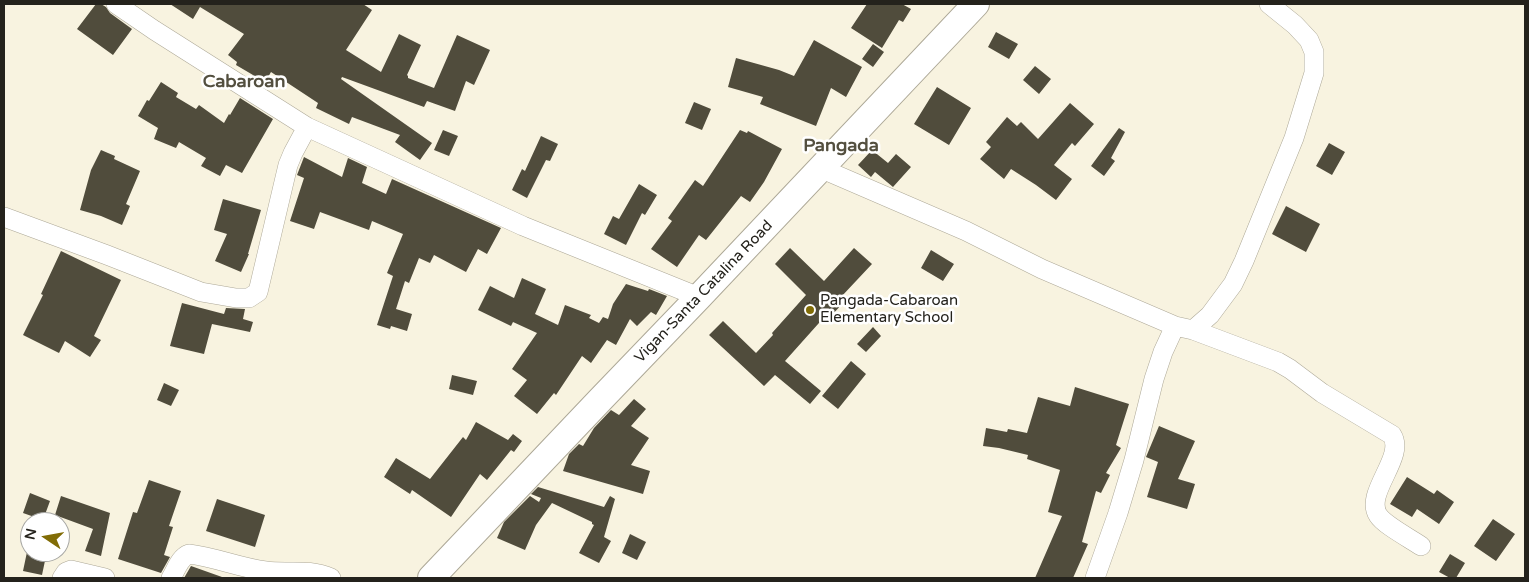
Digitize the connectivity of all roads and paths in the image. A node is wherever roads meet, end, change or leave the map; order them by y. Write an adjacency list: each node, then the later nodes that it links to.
1 (116, 4): 4 (street)
2 (976, 4): 5 (main road, Vigan-Santa Catalina Road)
3 (1268, 4): 8 (street)
4 (307, 127): 6 (street); 7 (street)
5 (820, 168): 7 (main road, Vigan-Santa Catalina Road); 8 (street)
6 (4, 216)
7 (699, 298): 14 (main road, Vigan-Santa Catalina Road)
8 (1184, 328): 9 (street); 15 (street)
9 (1421, 546)
10 (62, 578): 11 (street)
11 (105, 578)
12 (171, 578): 13 (street)
13 (331, 578)
14 (430, 578)
15 (1095, 578)

